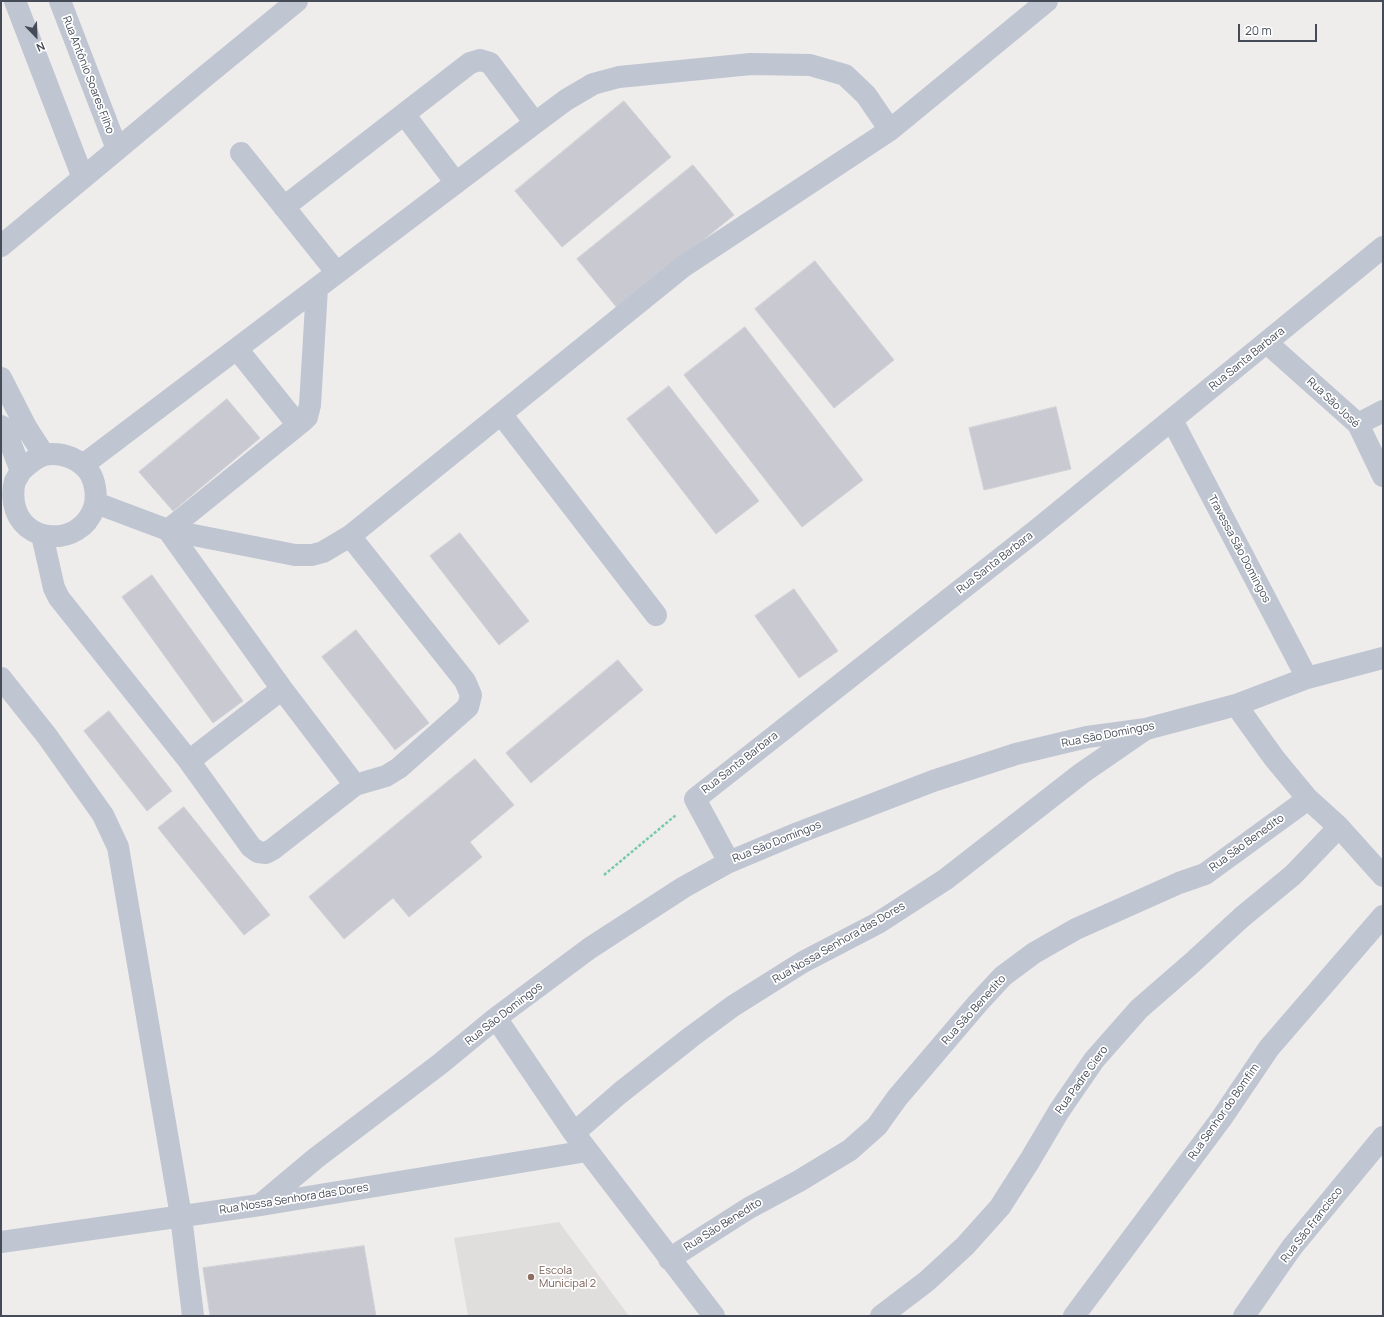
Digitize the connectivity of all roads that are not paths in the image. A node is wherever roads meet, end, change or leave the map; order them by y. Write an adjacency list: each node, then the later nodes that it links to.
1 (15, 1): 10 (street)
2 (60, 1): 8 (street, Rua Antônio Soares Filho)
3 (297, 1): 8 (street)
4 (1047, 1): 7 (street)
5 (404, 114): 6 (street); 11 (street); 12 (street)
6 (535, 123): 7 (street); 11 (street)
7 (890, 130): 21 (street)
8 (117, 149): 10 (street)
9 (241, 153): 12 (street)
10 (83, 178): 13 (street)
11 (456, 183): 15 (street)
12 (284, 207): 15 (street)
13 (1, 246)
14 (1383, 247): 17 (street, Rua Santa Barbara)
15 (337, 273): 16 (street)
16 (317, 288): 18 (street); 23 (street)
17 (1267, 343): 22 (street, Rua Santa Barbara); 24 (street, Rua São José)
18 (237, 349): 23 (street); 27 (street)
19 (1, 378): 26 (street)
20 (1383, 411): 24 (street)
21 (501, 414): 33 (street); 34 (street)
22 (1172, 420): 37 (street, Travessa São Domingos); 45 (street, Rua Santa Barbara)
23 (303, 421): 31 (street)
24 (1358, 424): 29 (street, Rua São José)
25 (1, 426): 28 (street)
26 (44, 455): 27 (street); 28 (street)
27 (83, 465): 30 (street)
28 (21, 471): 32 (street)
29 (1383, 476)
30 (96, 502): 31 (street); 32 (street)
31 (168, 530): 33 (street); 38 (street)
32 (42, 535): 41 (street)
33 (350, 536): 42 (street)
34 (656, 615)
35 (1383, 658): 37 (street, Rua São Domingos)
36 (1, 678): 53 (street)
37 (1307, 678): 39 (street, Rua São Domingos)
38 (282, 690): 41 (street); 42 (street)
39 (1236, 705): 40 (street, Rua São Domingos); 43 (street)
40 (1146, 729): 45 (street, Rua São Domingos); 49 (street, Rua Nossa Senhora das Dores)
41 (189, 761): 42 (street)
42 (355, 785)
43 (1308, 800): 44 (street); 55 (street, Rua São Benedito)
44 (1339, 827): 46 (street); 58 (street, Rua Padre Ciero)
45 (729, 862): 48 (street, Rua São Domingos)
46 (1383, 876)
47 (1383, 916): 59 (street, Rua Senhor do Bomfim)
48 (496, 1018): 49 (street); 52 (street, Rua São Domingos)
49 (574, 1133): 51 (street)
50 (1383, 1137): 60 (street, Rua São Francisco)
51 (587, 1151): 52 (street, Rua Nossa Senhora das Dores); 55 (street)
52 (260, 1205): 53 (street, Rua Nossa Senhora das Dores)
53 (180, 1216): 54 (street, Rua Nossa Senhora das Dores); 56 (street)
54 (1, 1242)
55 (669, 1259): 57 (street)
56 (193, 1316)
57 (714, 1316)
58 (881, 1316)
59 (1074, 1316)
60 (1244, 1316)

